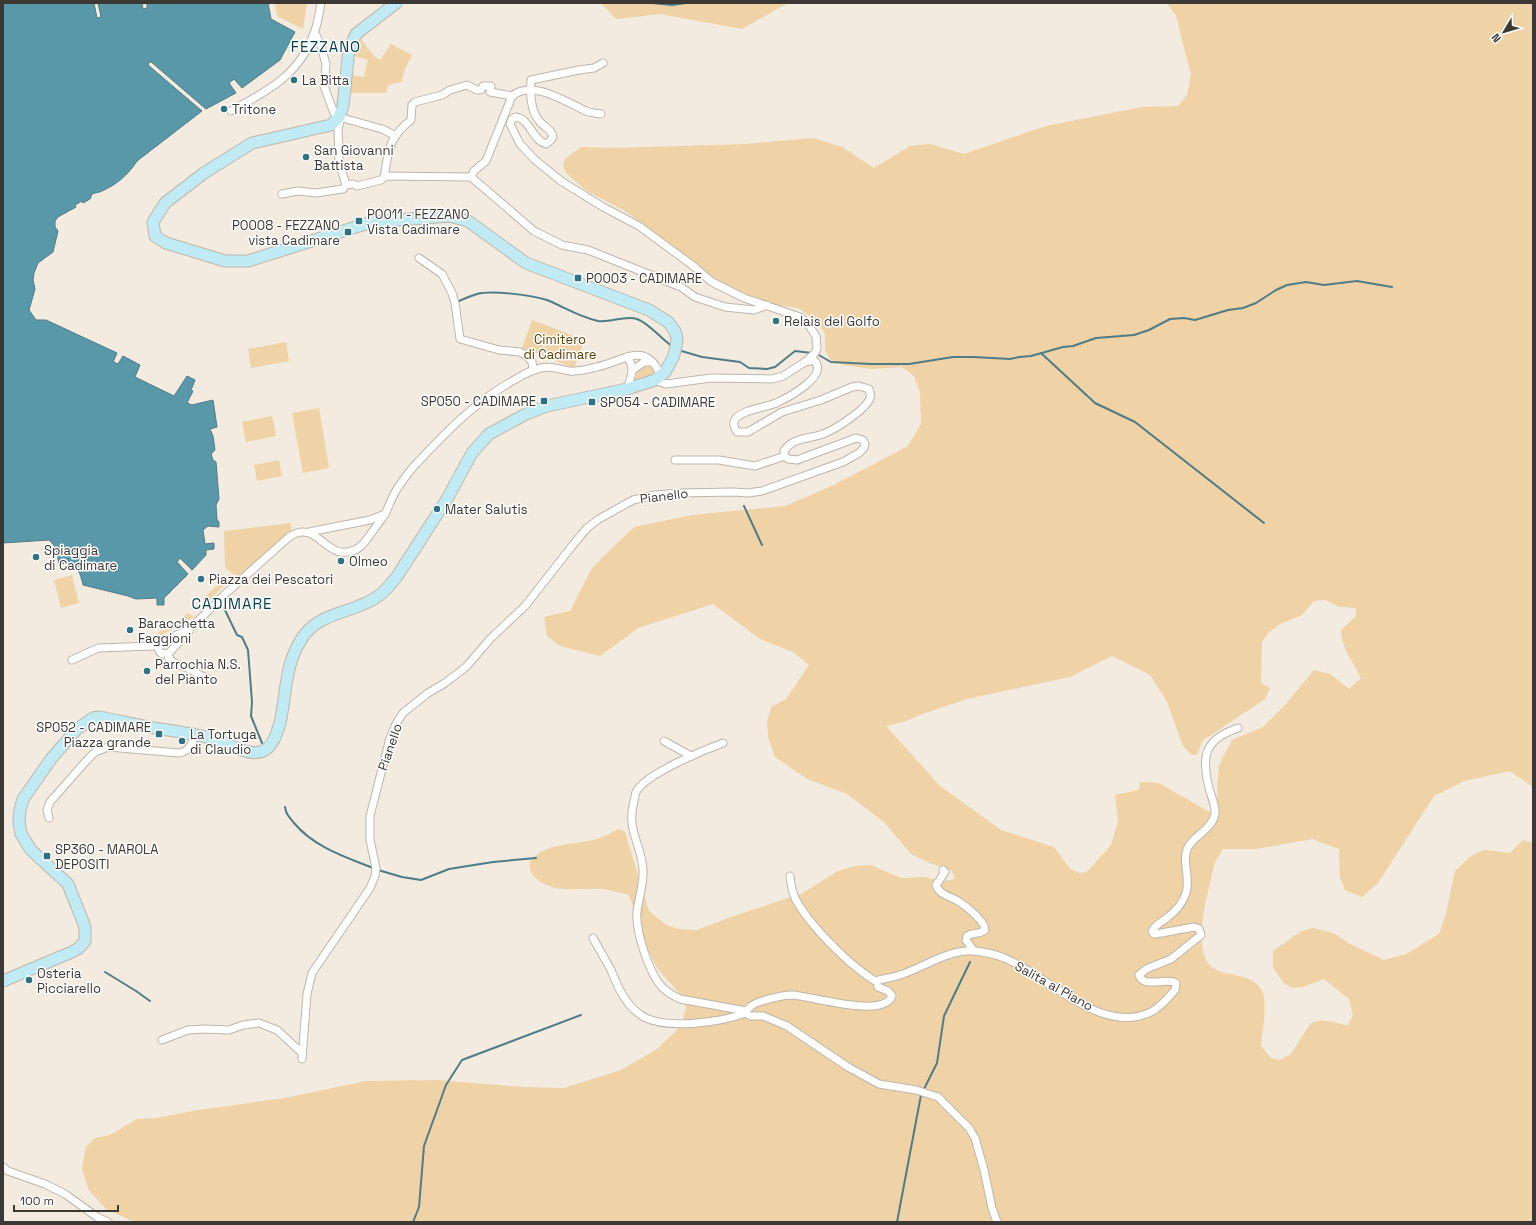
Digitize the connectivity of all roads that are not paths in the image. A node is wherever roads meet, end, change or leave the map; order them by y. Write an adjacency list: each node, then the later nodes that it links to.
1 (321, 3): 3 (street)
2 (396, 3): 9 (main road)
3 (315, 33): 7 (street); 9 (street)
4 (603, 63): 5 (street)
5 (530, 90): 6 (street); 8 (street); 16 (street)
6 (512, 96): 10 (street); 12 (street)
7 (231, 111)
8 (601, 114)
9 (339, 117): 10 (street); 13 (street); 22 (main road)
10 (396, 136): 11 (street)
11 (384, 177): 12 (street); 13 (street)
12 (471, 177): 16 (street)
13 (346, 185): 14 (street)
14 (282, 194)
15 (419, 258): 20 (street)
16 (767, 305): 19 (street)
17 (627, 357): 18 (street); 20 (street); 21 (street)
18 (653, 362): 21 (street); 22 (street)
19 (805, 362): 22 (street); 24 (street)
20 (533, 369): 26 (street)
21 (633, 370): 23 (street)
22 (658, 378): 23 (main road)
23 (627, 389): 34 (main road)
24 (785, 456): 25 (street); 46 (street, Pianello)
25 (675, 460)
26 (385, 514): 27 (street); 27 (street)
27 (309, 532): 28 (street)
28 (196, 623): 29 (street); 30 (street)
29 (161, 642): 30 (street); 31 (street)
30 (169, 653): 32 (street)
31 (72, 660)
32 (210, 680)
33 (1238, 728): 42 (street, Salita al Piano)
34 (195, 734): 38 (street); 43 (main road)
35 (664, 741): 37 (street)
36 (723, 743): 37 (street)
37 (691, 756): 45 (street)
38 (49, 818)
39 (943, 870): 42 (street)
40 (790, 876): 44 (street)
41 (593, 938): 45 (street)
42 (974, 951): 44 (street, Salita al Piano)
43 (3, 981)
44 (877, 982): 45 (street)
45 (746, 1012): 49 (street)
46 (162, 1040)
47 (3, 1167): 48 (street)
48 (108, 1222)
49 (997, 1222)

